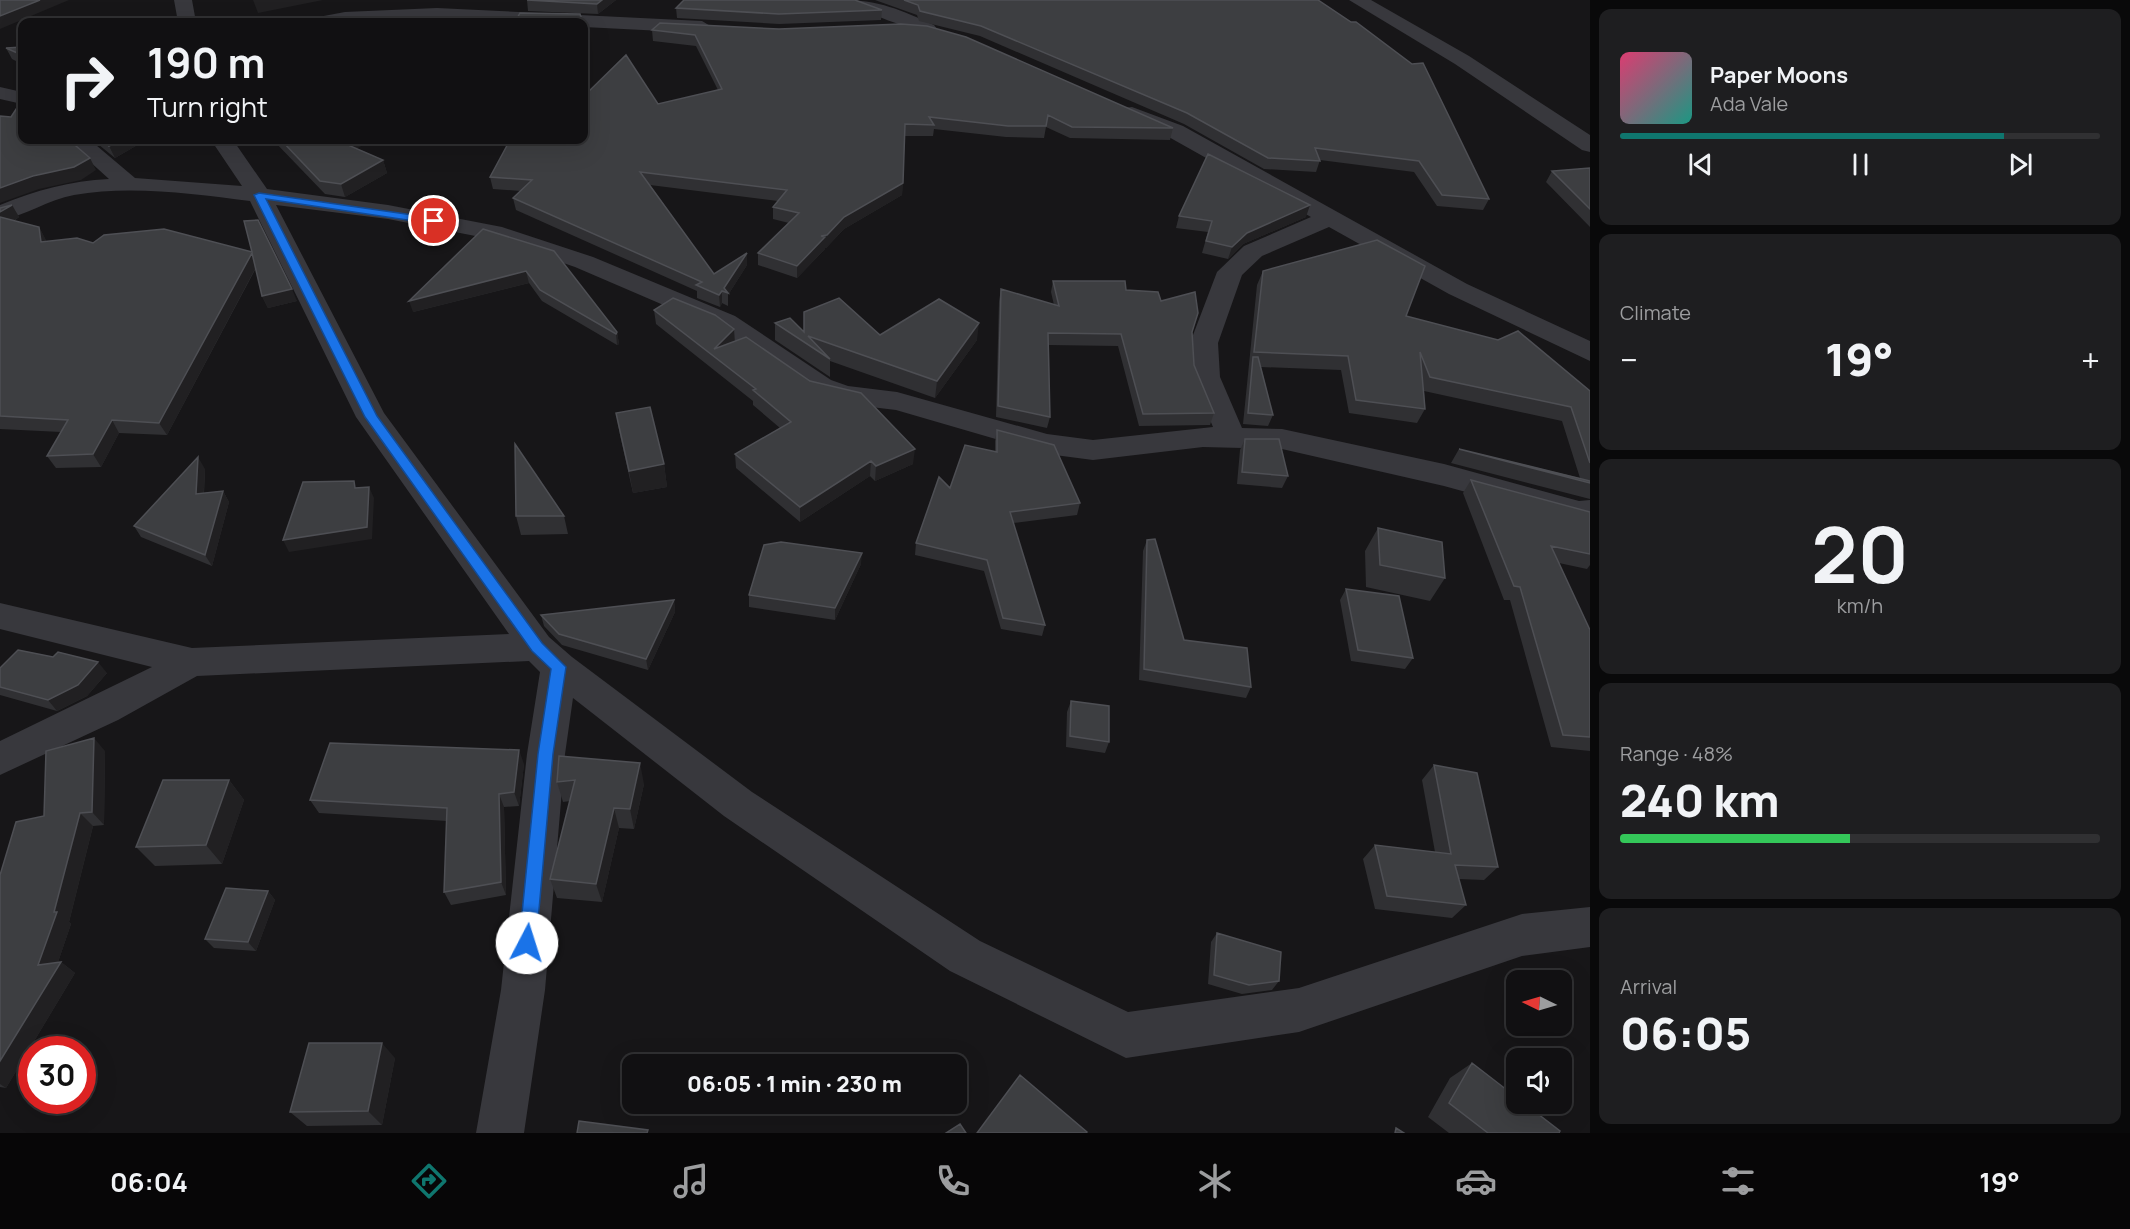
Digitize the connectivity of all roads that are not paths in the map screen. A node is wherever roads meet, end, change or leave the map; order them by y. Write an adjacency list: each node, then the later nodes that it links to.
1 (183, 0): 4 (street)
2 (851, 0): 10 (street)
3 (1358, 0): 17 (street)
4 (186, 18)
5 (345, 18): 6 (street)
6 (518, 18)
7 (588, 21): 8 (street)
8 (719, 28)
9 (878, 28): 10 (street)
10 (927, 29): 11 (street)
11 (950, 36)
12 (0, 93): 13 (street)
13 (18, 97)
14 (1109, 103): 21 (street)
15 (82, 144): 18 (street)
16 (225, 144): 19 (street)
17 (1590, 145)
18 (129, 185): 19 (street); 20 (street)
19 (259, 195): 23 (street); 26 (street)
20 (0, 214)
21 (1329, 218): 22 (street); 23 (street)
22 (1590, 352)
23 (1232, 438): 24 (street)
24 (1590, 511)
25 (0, 616): 27 (street)
26 (548, 657): 27 (street); 29 (street); 30 (street)
27 (192, 662): 28 (street)
28 (0, 759)
29 (1590, 927)
30 (500, 1133)

